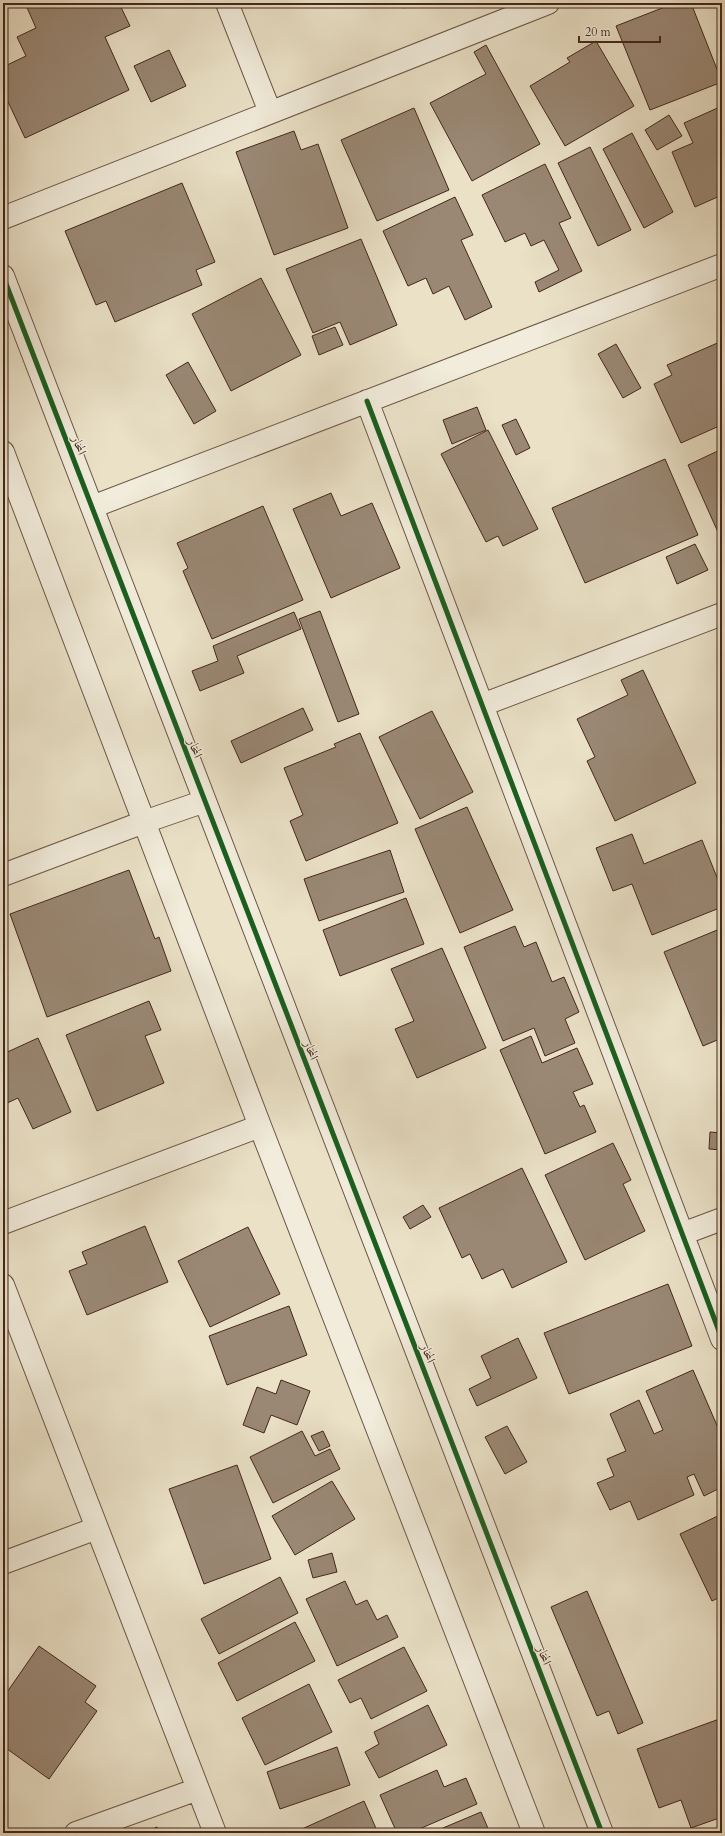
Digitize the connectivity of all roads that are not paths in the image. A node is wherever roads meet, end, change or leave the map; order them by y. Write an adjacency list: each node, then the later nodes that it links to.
1 (227, 3): 3 (street)
2 (548, 3): 3 (street)
3 (270, 112): 4 (street)
4 (3, 218)
5 (722, 265): 7 (street)
6 (3, 276): 9 (street, المحار)
7 (367, 401): 9 (street); 11 (street)
8 (3, 452): 13 (street)
9 (92, 507): 12 (street, المحار)
10 (722, 614): 11 (street)
11 (482, 705): 18 (street)
12 (205, 801): 13 (street); 27 (street, المحار)
13 (144, 822): 14 (street); 15 (street)
14 (3, 875)
15 (260, 1126): 17 (street); 26 (street)
16 (722, 1219): 18 (street)
17 (3, 1223)
18 (682, 1234): 20 (street)
19 (3, 1285): 21 (street)
20 (722, 1339)
21 (97, 1528): 22 (street); 23 (street)
22 (3, 1562)
23 (198, 1789): 24 (street); 25 (street)
24 (76, 1833)
25 (215, 1833)
26 (534, 1833)
27 (602, 1833)

